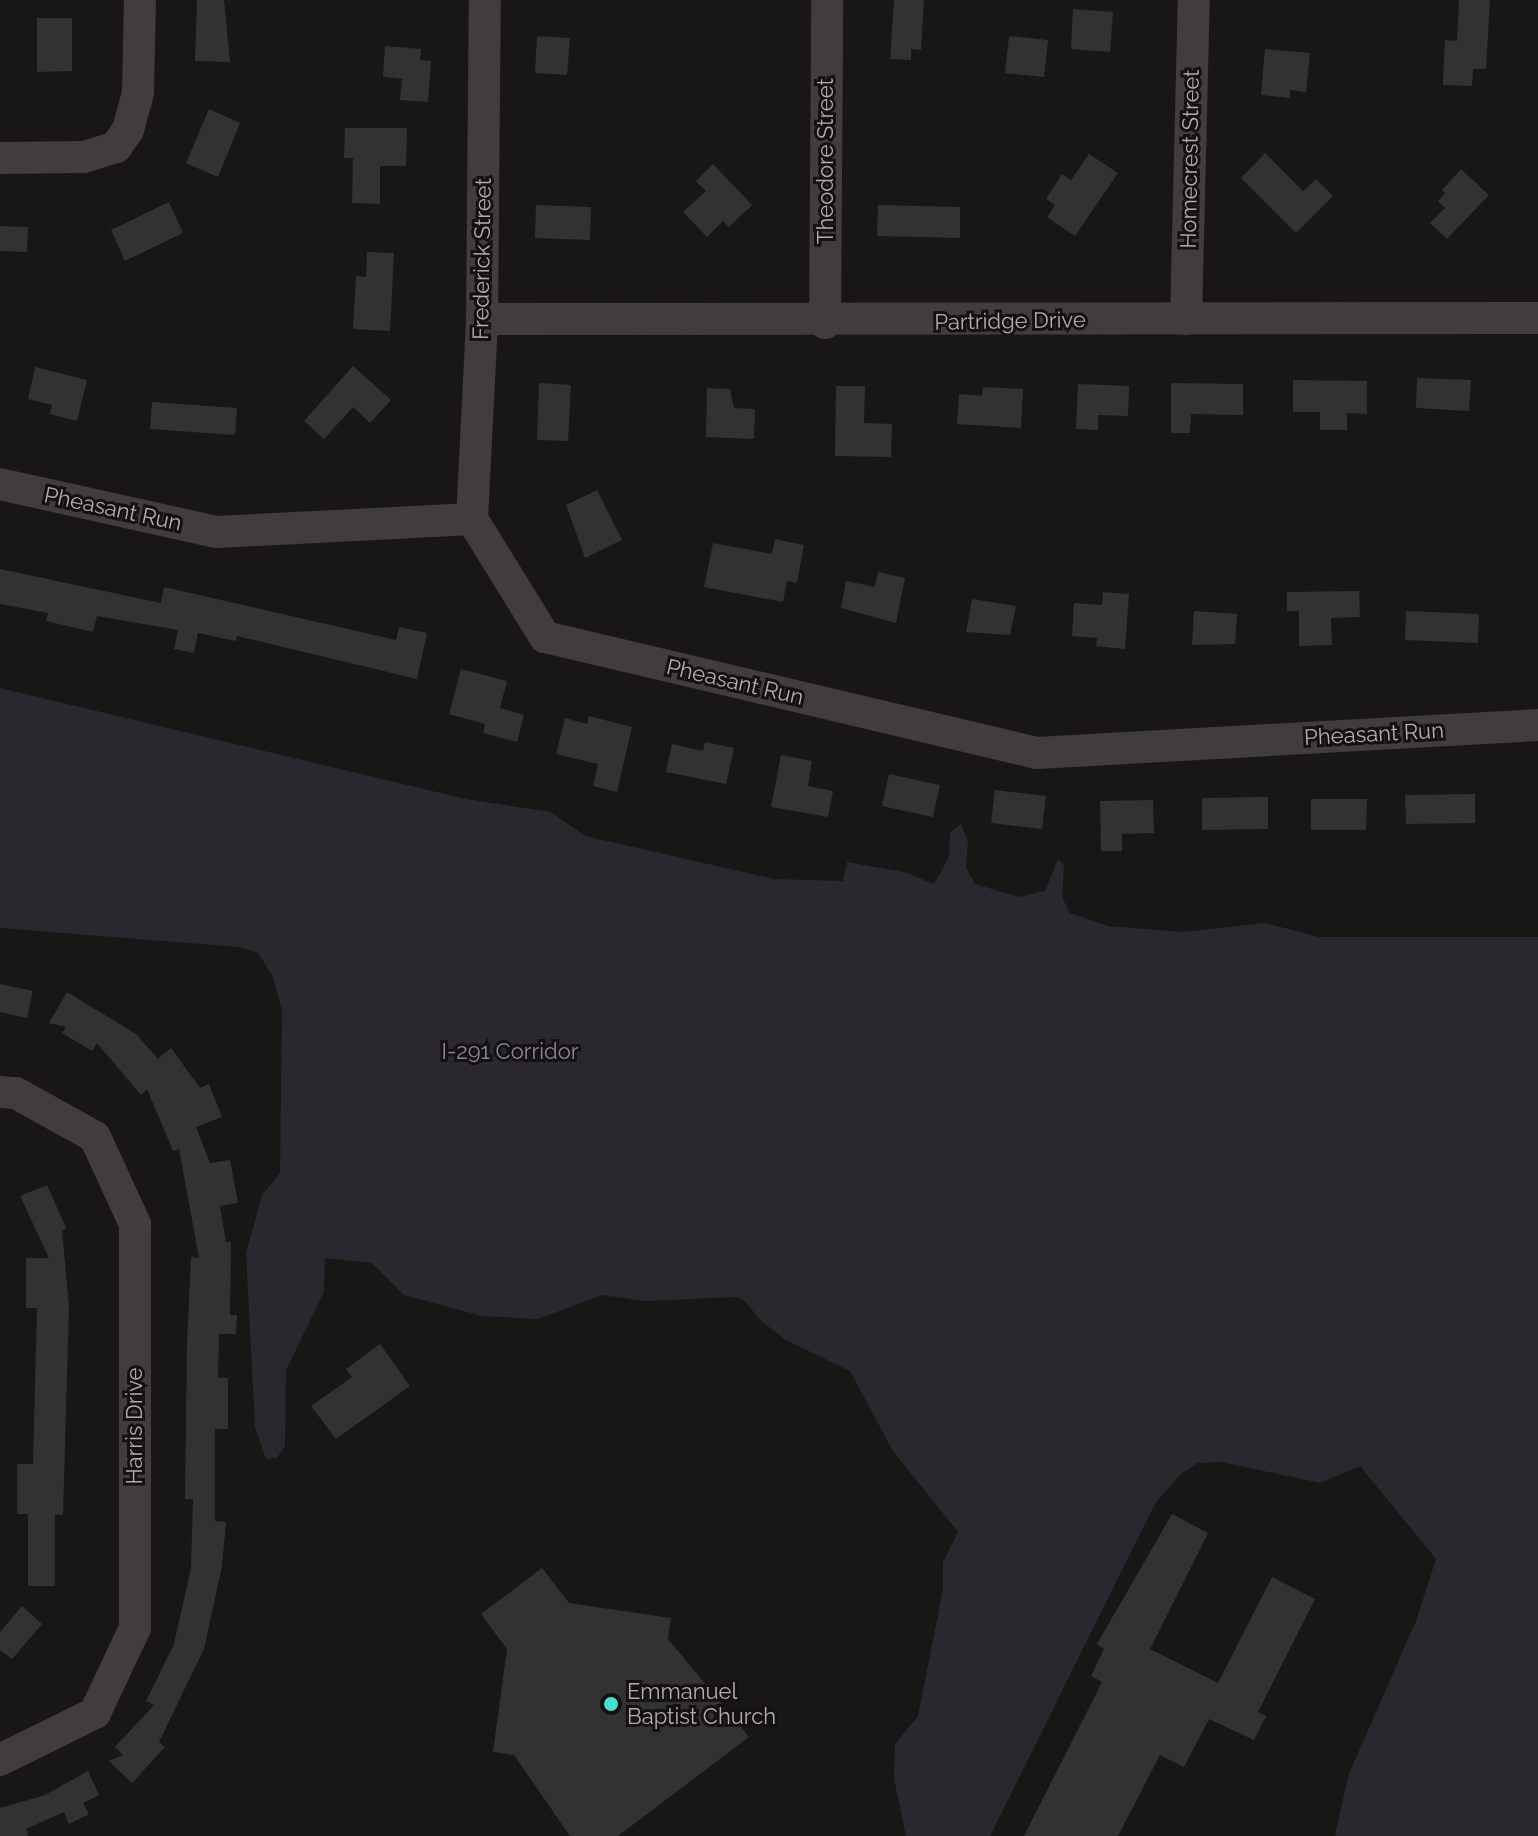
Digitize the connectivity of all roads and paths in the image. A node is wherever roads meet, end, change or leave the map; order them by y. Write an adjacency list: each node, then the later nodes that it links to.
1 (140, 0): 5 (street)
2 (485, 0): 7 (street, Frederick Street)
3 (827, 0): 9 (street, Theodore Street)
4 (1194, 0): 8 (street, Homecrest Street)
5 (0, 158)
6 (1538, 318): 8 (street, Partridge Drive)
7 (482, 319): 9 (street, Partridge Drive); 11 (street, Frederick Street)
8 (1186, 319): 9 (street, Partridge Drive)
9 (825, 323)
10 (0, 484): 11 (street, Pheasant Run)
11 (472, 519): 12 (street, Pheasant Run)
12 (1538, 725)
13 (0, 1092): 14 (street, Harris Drive)
14 (0, 1760)

